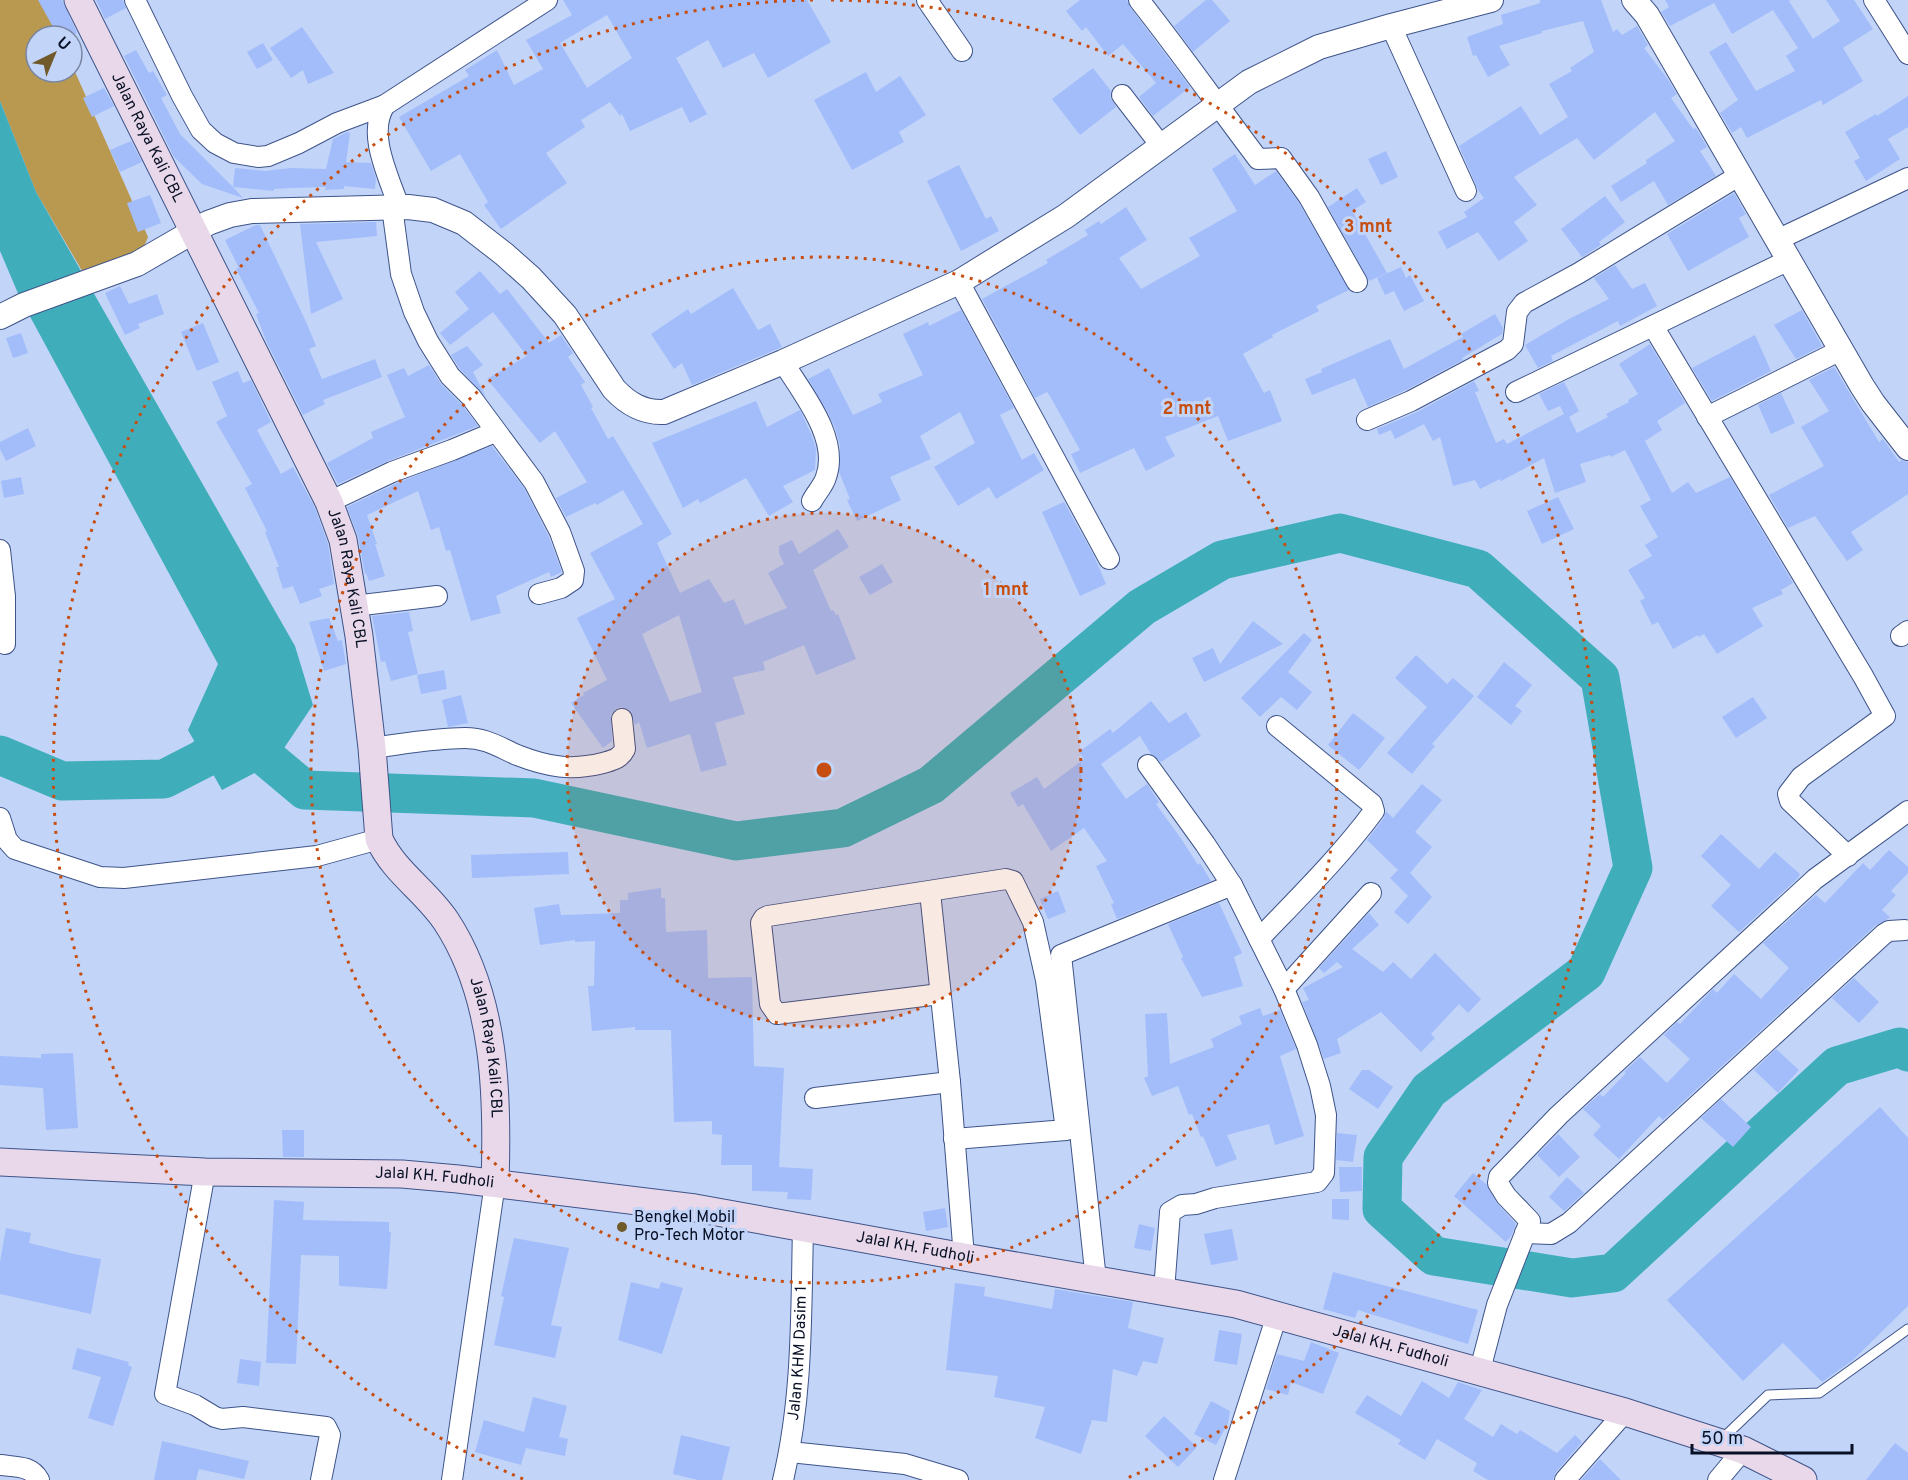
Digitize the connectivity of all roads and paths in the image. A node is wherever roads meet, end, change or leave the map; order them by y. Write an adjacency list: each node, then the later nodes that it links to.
1 (78, 0): 20 (main road, Jalan Raya Kali CBL)
2 (135, 0): 13 (street)
3 (547, 0): 13 (street)
4 (927, 0): 10 (street)
5 (1139, 0): 14 (street)
6 (1491, 0): 9 (street)
7 (1634, 0): 16 (street)
8 (1874, 0): 11 (street)
9 (1391, 26): 14 (street); 18 (street)
10 (962, 51)
11 (1908, 54)
12 (1122, 95): 15 (street)
13 (385, 105): 19 (street)
14 (1217, 106): 15 (street); 23 (street)
15 (1162, 147): 22 (street)
16 (1740, 175): 21 (street); 30 (street)
17 (1908, 178): 21 (street)
18 (1466, 191)
19 (396, 207): 20 (street); 27 (street); 31 (street)
20 (192, 232): 24 (street); 34 (main road, Jalan Raya Kali CBL)
21 (1783, 250): 25 (street); 26 (street)
22 (959, 282): 27 (street); 36 (street)
23 (1357, 282)
24 (0, 317)
25 (1653, 326): 28 (street); 29 (street)
26 (1841, 350): 29 (street); 32 (street)
27 (783, 362): 33 (street)
28 (1516, 393)
29 (1707, 417): 49 (street)
30 (1367, 420)
31 (495, 432): 34 (street); 37 (street)
32 (1908, 448)
33 (812, 501)
34 (329, 502): 40 (main road, Jalan Raya Kali CBL)
35 (0, 550): 39 (street)
36 (1108, 559)
37 (538, 594)
38 (437, 596): 40 (street)
39 (3, 598): 41 (street)
40 (354, 606): 44 (main road, Jalan Raya Kali CBL)
41 (5, 644)
42 (622, 719): 44 (street)
43 (1277, 726): 54 (street)
44 (372, 748): 48 (main road, Jalan Raya Kali CBL)
45 (1148, 765): 50 (street)
46 (1908, 812): 49 (street)
47 (0, 818): 48 (street)
48 (378, 836): 62 (main road, Jalan Raya Kali CBL)
49 (1848, 856): 64 (street)
50 (1232, 885): 54 (street); 66 (street)
51 (930, 892): 56 (street); 56 (street); 59 (street)
52 (1371, 893): 55 (street)
53 (1905, 930): 64 (street)
54 (1258, 939): 55 (street)
55 (1284, 988): 67 (street)
56 (940, 994): 57 (street)
57 (950, 1082): 58 (street); 59 (street)
58 (815, 1098)
59 (954, 1139): 65 (street)
60 (0, 1162): 61 (main road, Jalal KH. Fudholi)
61 (205, 1172): 62 (main road, Jalal KH. Fudholi); 76 (street)
62 (495, 1183): 63 (main road, Jalal KH. Fudholi); 77 (street)
63 (803, 1227): 65 (main road, Jalal KH. Fudholi); 73 (street, Jalan KHM Dasim 1)
64 (1521, 1241): 70 (street)
65 (964, 1257): 66 (main road, Jalal KH. Fudholi)
66 (1096, 1280): 67 (main road, Jalal KH. Fudholi)
67 (1164, 1291): 68 (main road, Jalal KH. Fudholi)
68 (1277, 1315): 70 (main road, Jalal KH. Fudholi); 80 (street)
69 (1908, 1329): 72 (lane)
70 (1480, 1370): 71 (main road, Jalal KH. Fudholi)
71 (1625, 1412): 72 (main road, Jalal KH. Fudholi); 81 (street)
72 (1731, 1446): 82 (street); 83 (main road, Jalal KH. Fudholi)
73 (790, 1452): 78 (street, Jalan KHM Dasim 1); 79 (street)
74 (0, 1465): 75 (street)
75 (39, 1480)
76 (321, 1480)
77 (452, 1480)
78 (783, 1480)
79 (958, 1480)
80 (1224, 1480)
81 (1564, 1480)
82 (1718, 1480)
83 (1803, 1480)

